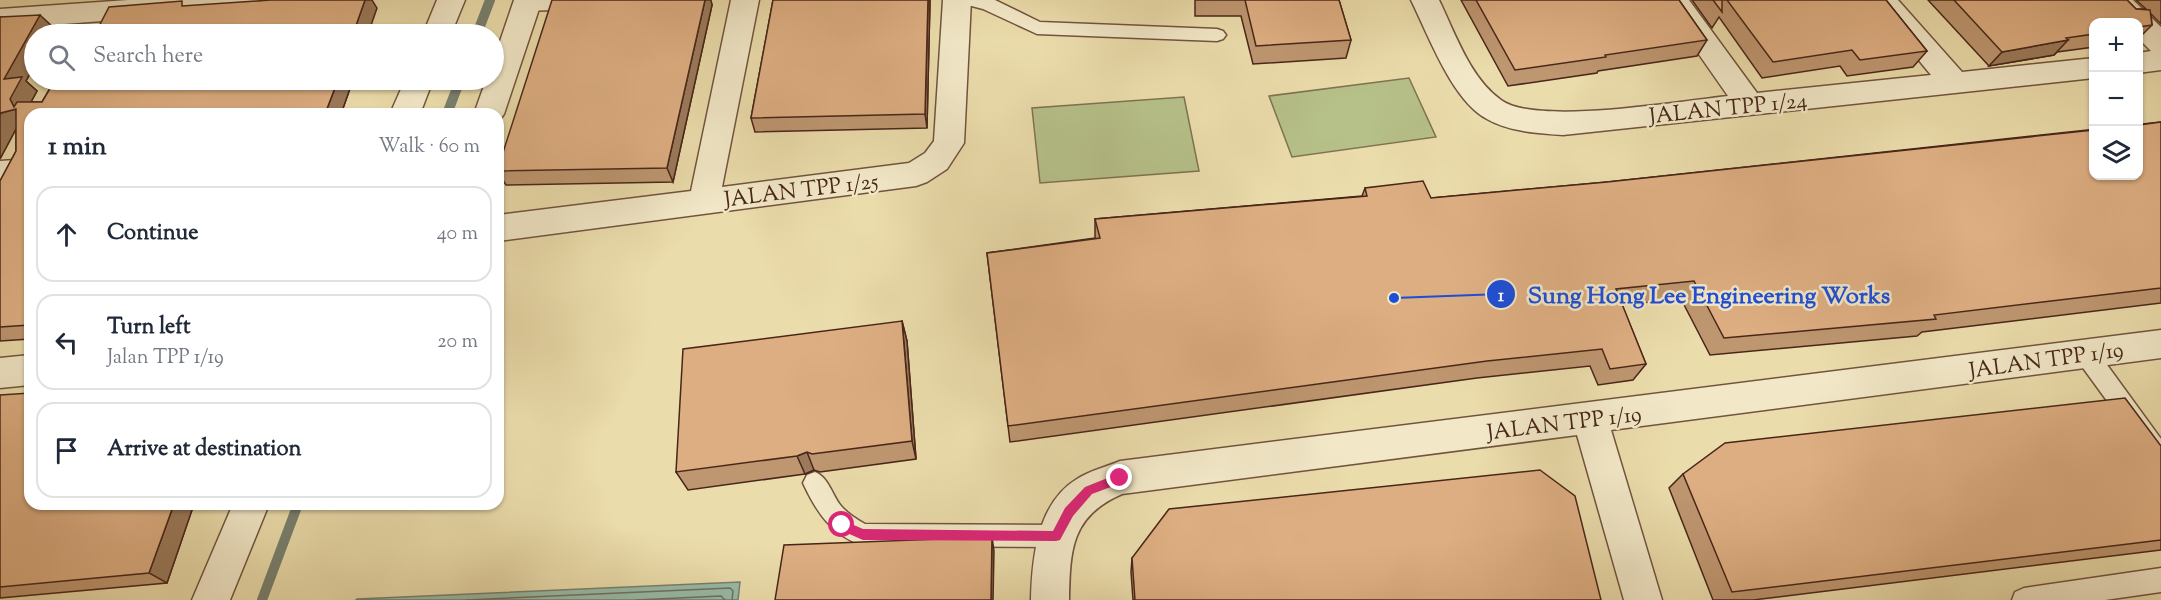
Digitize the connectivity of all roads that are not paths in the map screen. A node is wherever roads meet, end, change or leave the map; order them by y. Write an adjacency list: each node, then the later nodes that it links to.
1 (256, 0): 13 (street)
2 (451, 0): 14 (street)
3 (745, 0): 27 (street)
4 (957, 0): 27 (street, JALAN TPP 1/25)
5 (970, 0): 15 (lane)
6 (1425, 0): 24 (street, JALAN TPP 1/24)
7 (1675, 0): 24 (street)
8 (1883, 0): 21 (street)
9 (2117, 0): 16 (street)
10 (527, 2): 11 (lane); 20 (street)
11 (594, 2)
12 (0, 19): 13 (street)
13 (90, 24)
14 (441, 24)
15 (1217, 35)
16 (2161, 44)
17 (2161, 60): 18 (street)
18 (2143, 62)
19 (2089, 69): 21 (street, JALAN TPP 1/24)
20 (504, 70)
21 (1955, 83): 24 (street, JALAN TPP 1/24)
22 (415, 90): 25 (street)
23 (497, 90): 26 (street)
24 (1750, 105)
25 (407, 108)
26 (491, 108)
27 (704, 201): 28 (street, JALAN TPP 1/25)
28 (504, 227)
29 (2161, 344): 30 (street, JALAN TPP 1/19)
30 (2086, 354): 33 (street, JALAN TPP 1/19); 34 (lane)
31 (24, 371): 32 (street)
32 (0, 373)
33 (1590, 419): 37 (street, JALAN TPP 1/19); 41 (street)
34 (2161, 457)
35 (815, 483): 37 (lane)
36 (248, 510): 39 (street)
37 (1056, 536): 40 (street, JALAN TPP 1/19)
38 (2161, 580): 42 (lane)
39 (211, 600)
40 (1050, 600)
41 (1643, 600)
42 (2024, 600)

